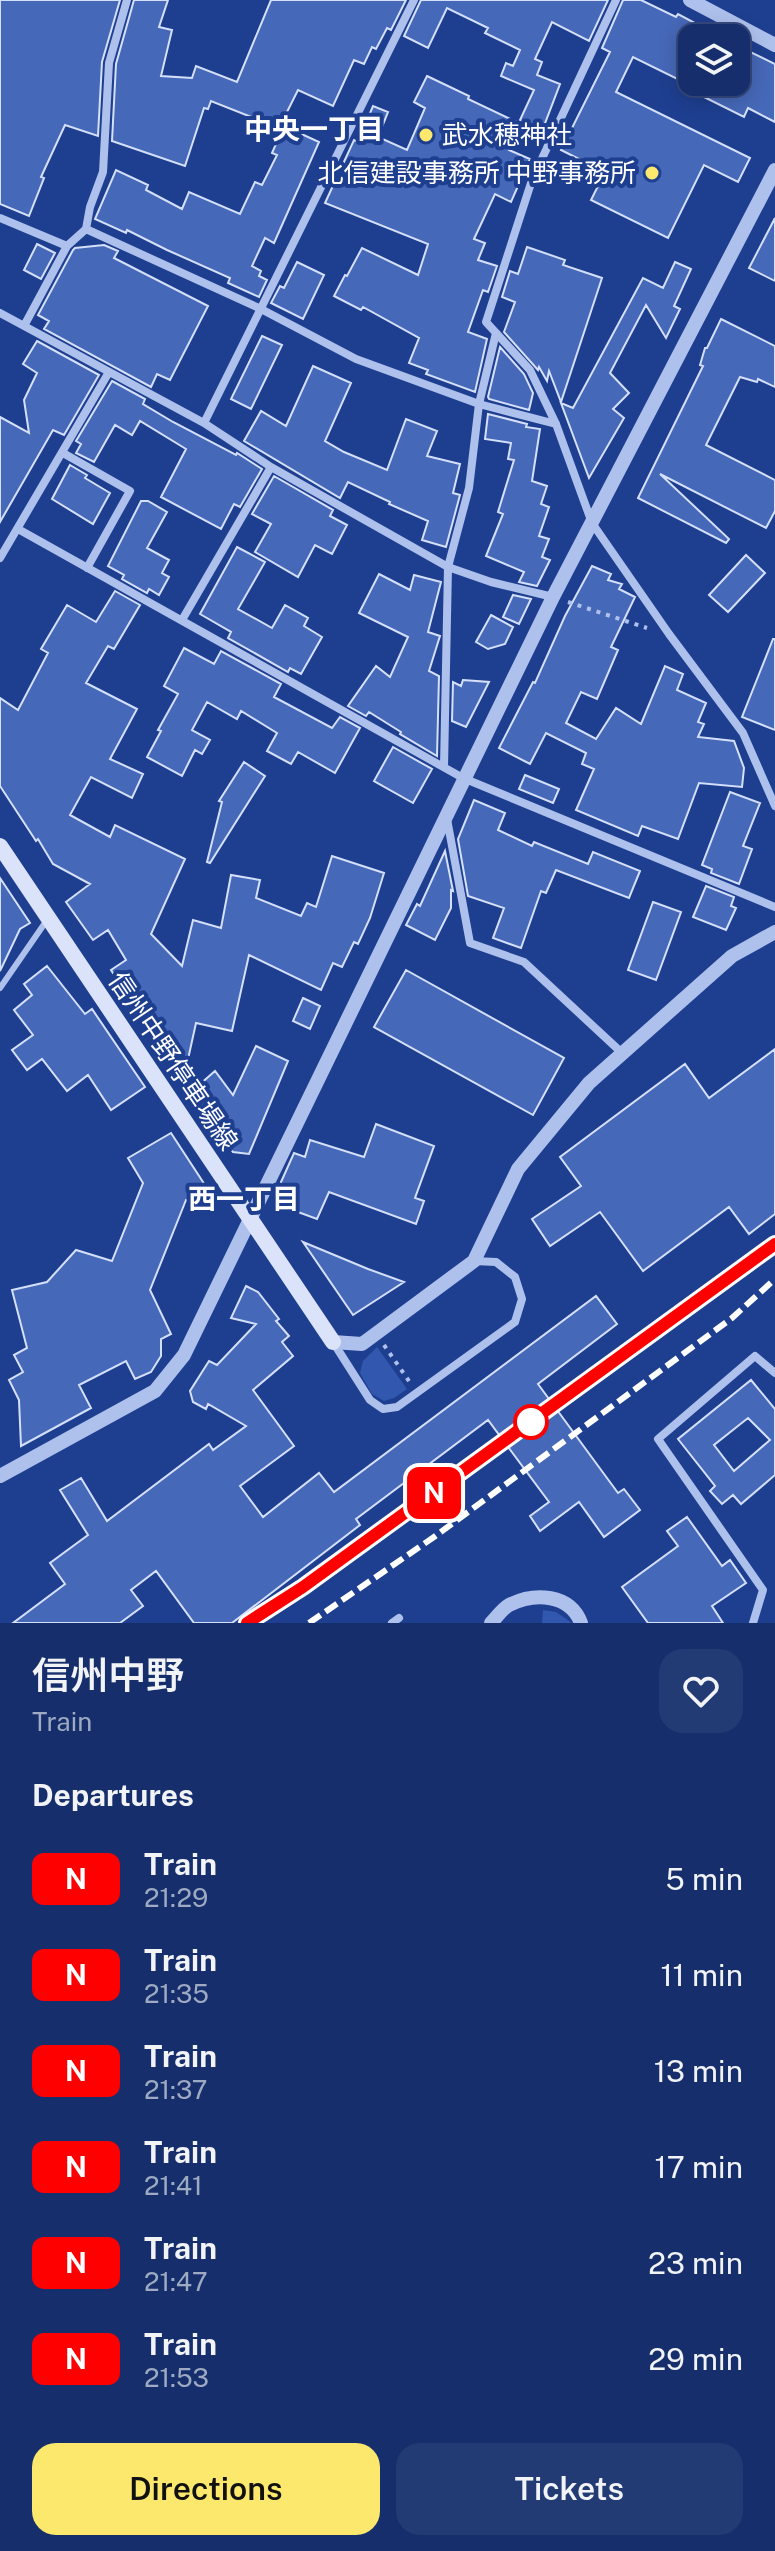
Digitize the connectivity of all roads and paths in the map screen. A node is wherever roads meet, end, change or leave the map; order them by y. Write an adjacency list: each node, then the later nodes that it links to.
1 (127, 0): 8 (street)
2 (414, 0): 10 (street)
3 (616, 0): 13 (street)
4 (690, 0): 5 (street)
5 (775, 45)
6 (775, 170): 20 (street)
7 (0, 218): 9 (street)
8 (86, 229): 9 (street); 10 (street)
9 (67, 246): 12 (street)
10 (261, 309): 15 (street); 16 (street)
11 (0, 313): 12 (street)
12 (24, 326): 14 (street)
13 (496, 333): 15 (street); 17 (street)
14 (109, 372): 16 (street); 18 (street)
15 (479, 404): 17 (street); 23 (street)
16 (204, 423): 19 (street)
17 (556, 424): 20 (street)
18 (63, 453): 21 (street); 24 (street)
19 (271, 467): 23 (street); 26 (street)
20 (592, 523): 25 (street); 27 (street)
21 (18, 529): 22 (street); 24 (street)
22 (0, 558)
23 (448, 567): 25 (street); 28 (street)
24 (87, 568): 26 (street)
25 (553, 597): 27 (path); 29 (street)
26 (182, 620): 28 (street)
27 (669, 634): 30 (street)
28 (444, 767): 29 (street)
29 (463, 778): 31 (street); 33 (street)
30 (775, 806)
31 (446, 814): 37 (street); 38 (street)
32 (0, 846): 34 (main road, 信州中野停車場線)
33 (775, 907)
34 (47, 920): 36 (lane); 38 (main road, 信州中野停車場線)
35 (775, 932): 37 (street)
36 (0, 988)
37 (621, 1052): 39 (street)
38 (250, 1217): 41 (main road, 信州中野停車場線); 44 (street)
39 (474, 1261): 40 (street); 43 (street)
40 (376, 1333): 41 (street); 43 (path)
41 (333, 1342): 43 (street)
42 (775, 1373): 47 (street)
43 (417, 1392)
44 (0, 1476)
45 (491, 1623): 46 (street)
46 (581, 1623)
47 (753, 1623)

